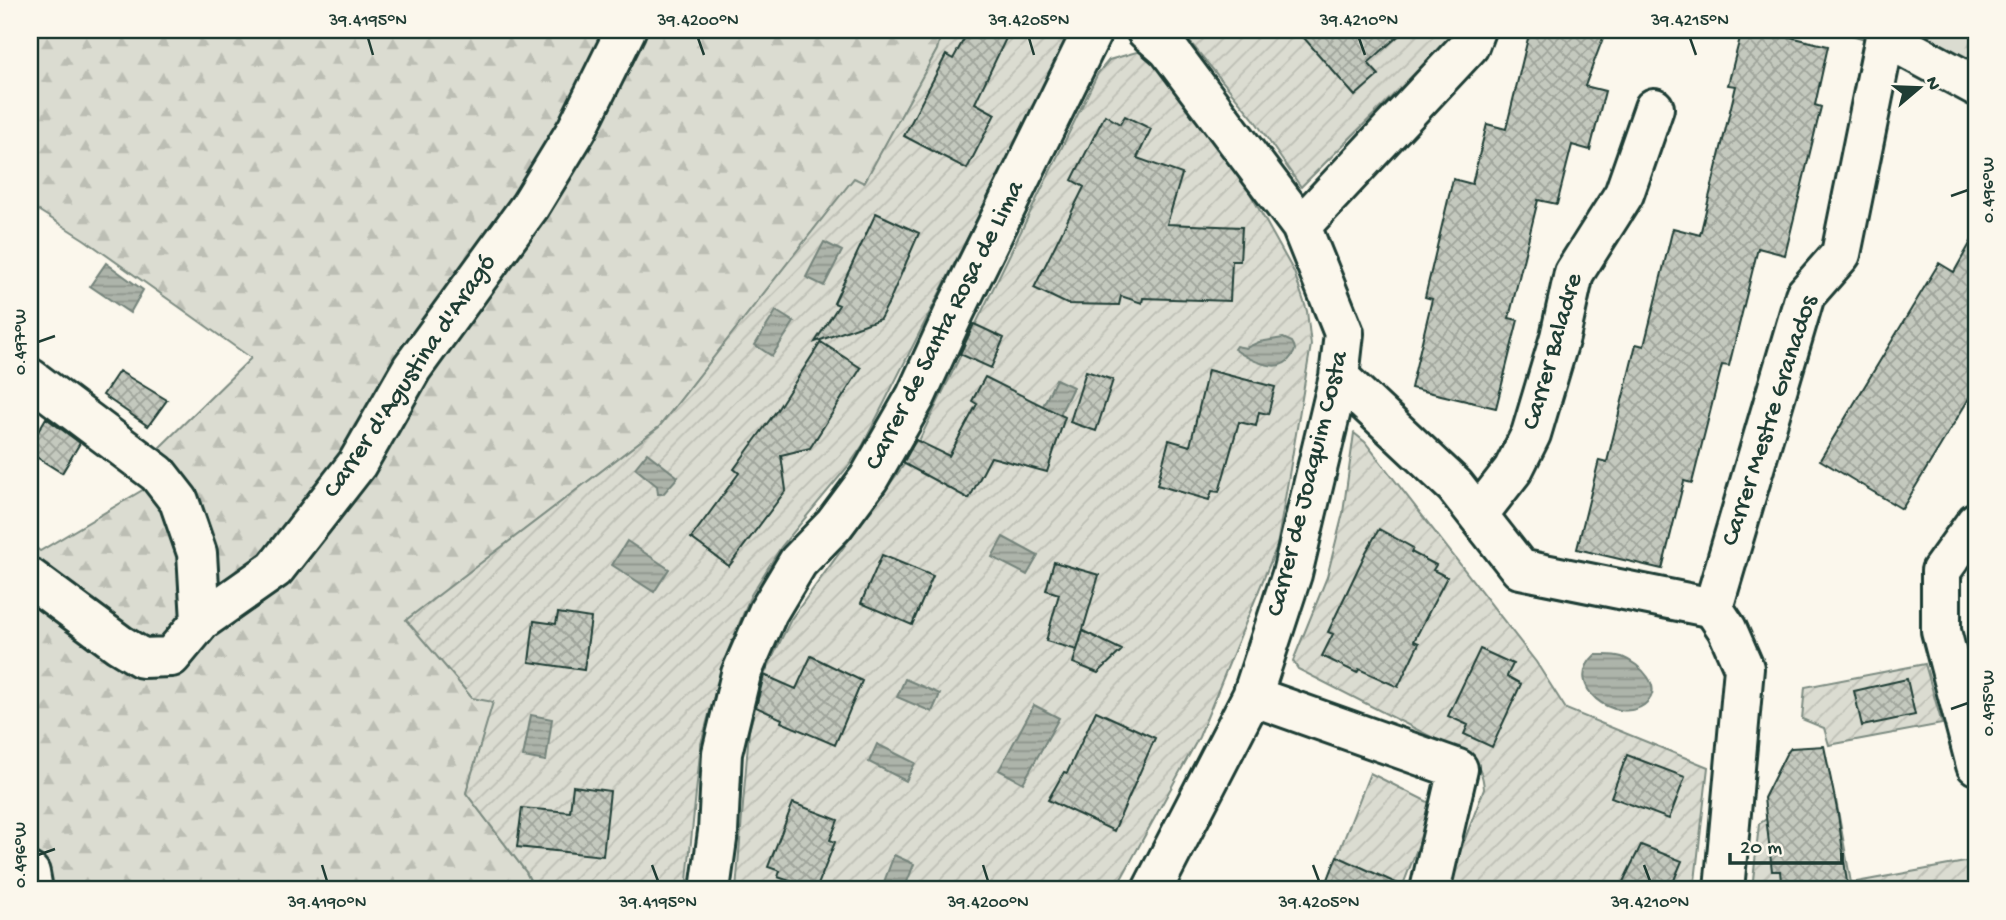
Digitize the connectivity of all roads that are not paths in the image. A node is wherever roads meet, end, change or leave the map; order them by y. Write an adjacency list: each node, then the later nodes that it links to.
1 (626, 30): 14 (street, Carrer d'Agustina d'Aragó)
2 (1093, 30): 19 (street, Carrer de Santa Rosa de Lima)
3 (1146, 30): 7 (street, Carrer de Joaquim Costa)
4 (1475, 30): 7 (street)
5 (1976, 86): 13 (street, Carrer Mestre Granados)
6 (1654, 107): 10 (street, Carrer Baladre)
7 (1301, 226): 8 (street, Carrer de Joaquim Costa)
8 (1339, 377): 10 (street); 15 (street, Carrer de Joaquim Costa)
9 (30, 378): 14 (street)
10 (1478, 514): 13 (street)
11 (1976, 522): 16 (street)
12 (30, 578): 14 (street, Carrer d'Agustina d'Aragó)
13 (1713, 608): 22 (street)
14 (201, 621)
15 (1252, 696): 20 (street, Carrer de Joaquim Costa); 21 (street)
16 (1976, 765)
17 (30, 873): 18 (street)
18 (33, 890)
19 (709, 890)
20 (1152, 890)
21 (1430, 890)
22 (1724, 890)

